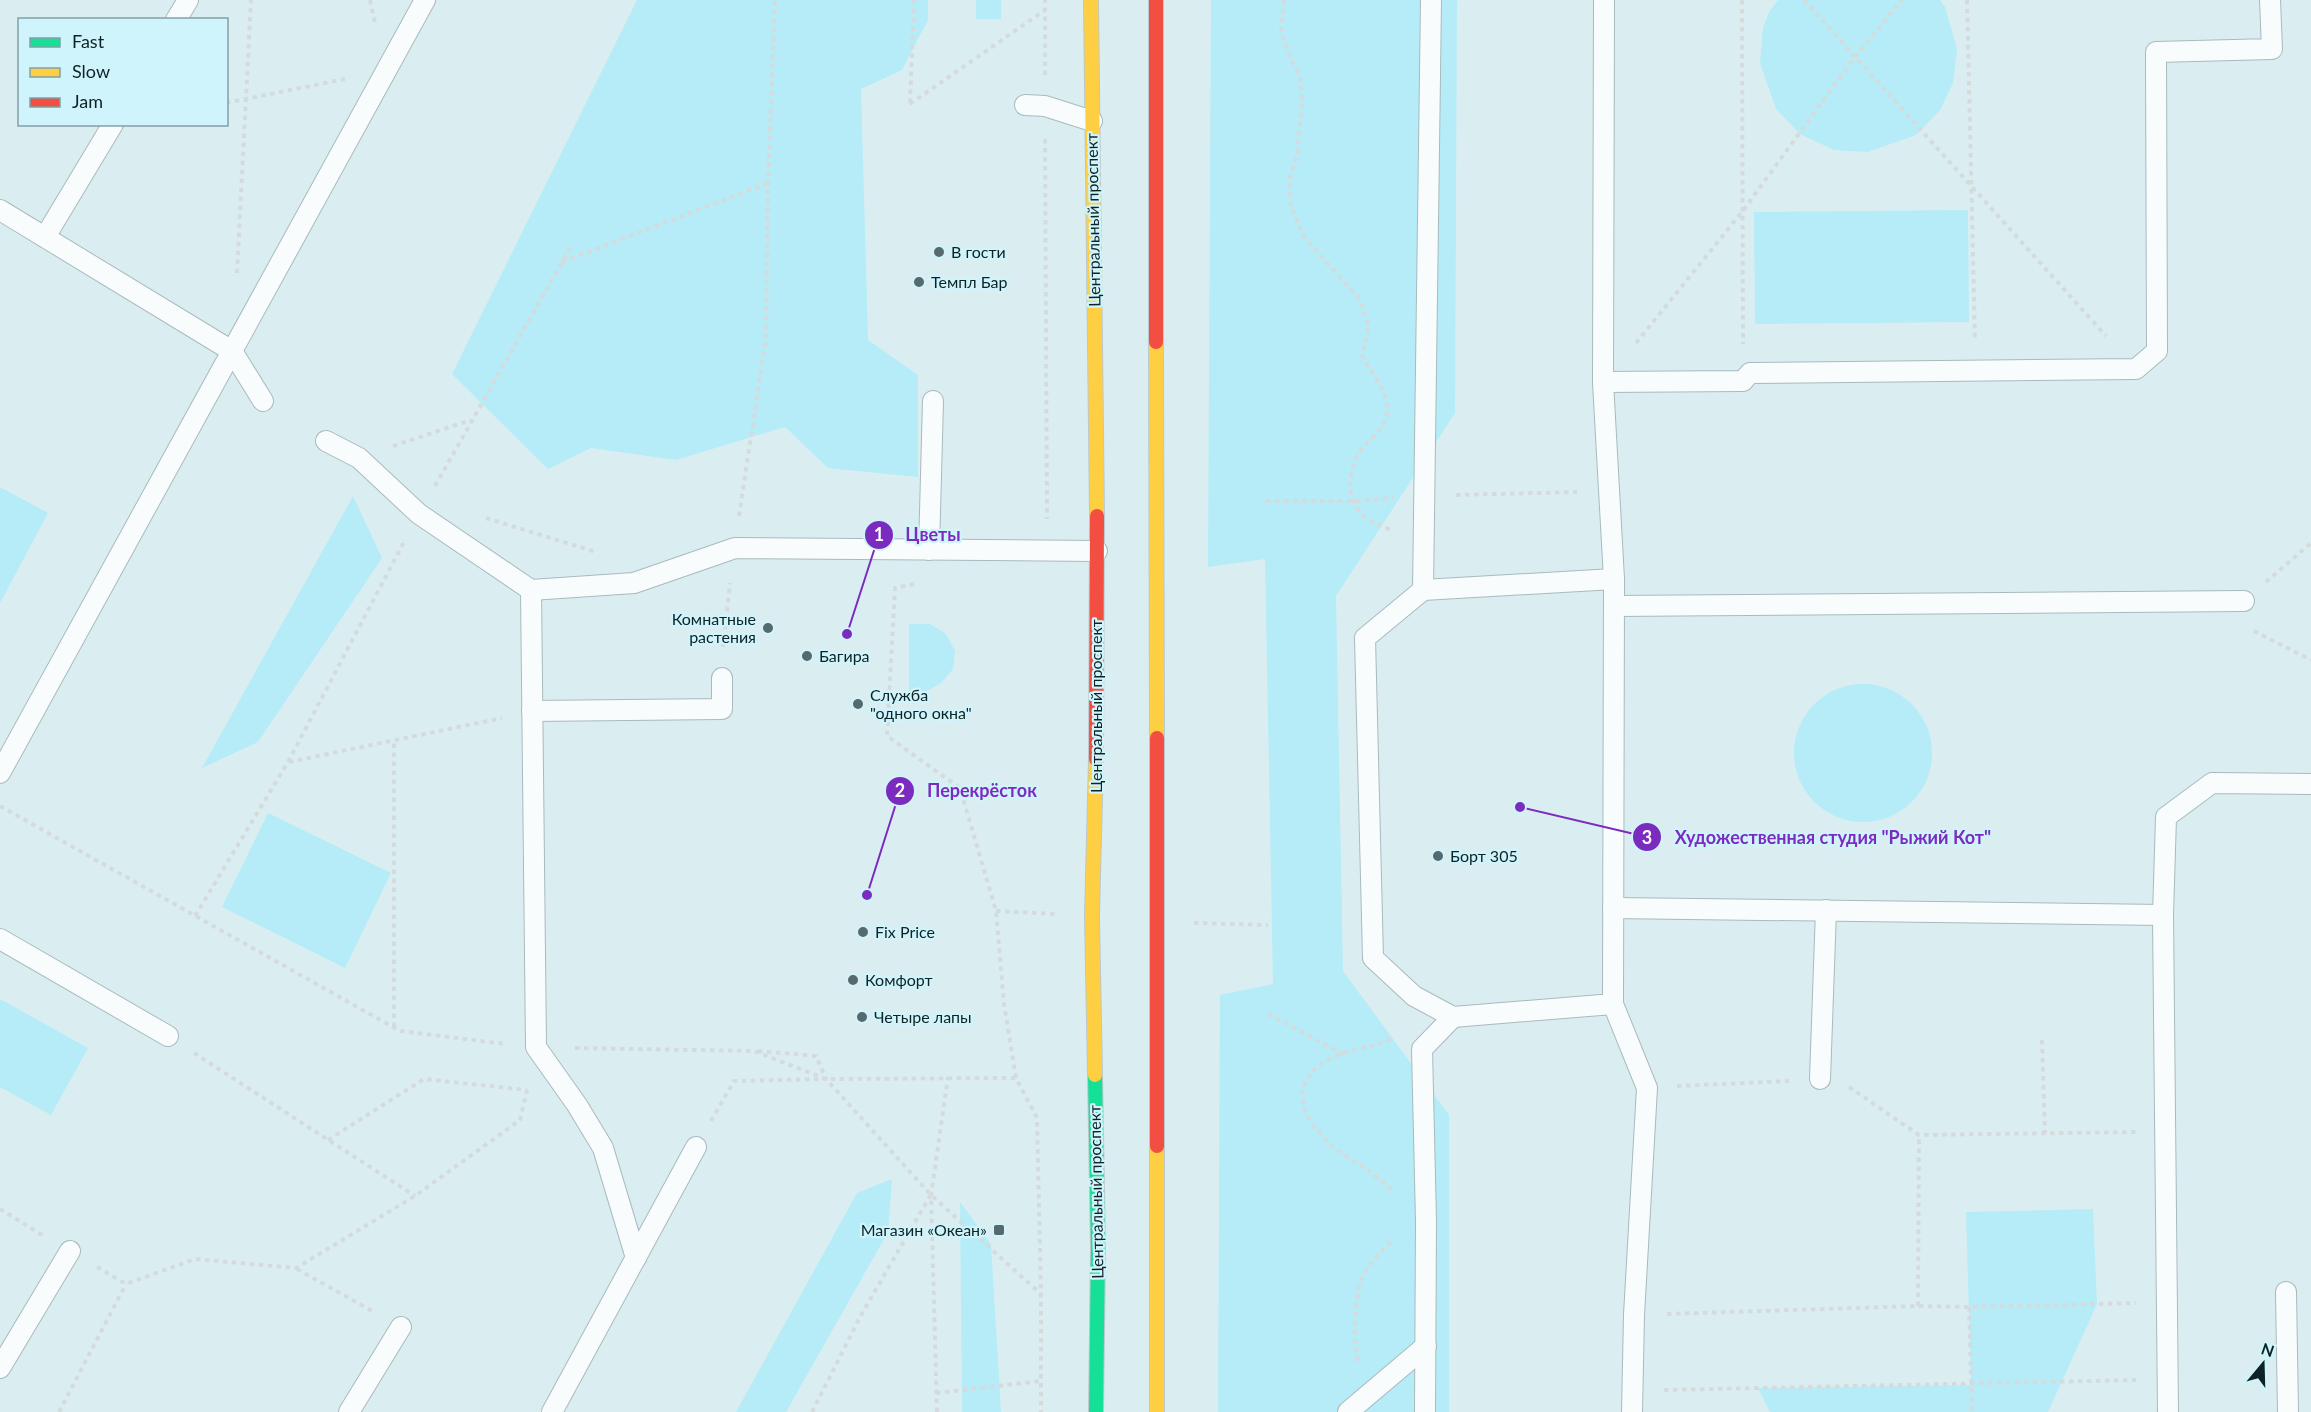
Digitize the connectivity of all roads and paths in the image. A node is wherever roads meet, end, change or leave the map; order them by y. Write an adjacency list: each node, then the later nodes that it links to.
1 (188, 0): 18 (lane)
2 (251, 0): 21 (path)
3 (425, 0): 20 (lane)
4 (776, 0): 26 (path)
5 (914, 0): 17 (path)
6 (1045, 0): 17 (path)
7 (1091, 0): 24 (main road, Центральный проспект)
8 (1156, 0): 124 (main road)
9 (1284, 0): 46 (path)
10 (1431, 0): 56 (lane)
11 (1604, 0): 38 (lane)
12 (1742, 0): 29 (path)
13 (1804, 0): 19 (path)
14 (1902, 0): 19 (path)
15 (1967, 0): 27 (path)
16 (2270, 0): 35 (lane)
17 (1045, 10): 23 (path)
18 (177, 18)
19 (1854, 58): 27 (path); 29 (path)
20 (387, 70): 21 (path); 34 (lane)
21 (247, 99): 22 (path); 33 (path)
22 (228, 103)
23 (1035, 105): 24 (lane); 50 (path)
24 (1092, 121): 51 (main road, Центральный проспект)
25 (112, 126): 30 (lane)
26 (768, 183): 32 (path); 48 (path)
27 (1972, 189): 35 (path); 36 (path)
28 (0, 210): 30 (lane)
29 (1742, 212): 37 (path); 38 (path)
30 (45, 237): 34 (lane)
31 (570, 248): 32 (path)
32 (562, 262): 41 (path)
33 (236, 282)
34 (232, 351): 39 (lane); 64 (lane)
35 (2136, 369): 36 (lane)
36 (1975, 371): 37 (lane)
37 (1743, 381): 38 (lane)
38 (1603, 382): 53 (lane)
39 (262, 401)
40 (933, 401): 49 (lane)
41 (472, 420): 43 (path); 44 (path)
42 (326, 441): 43 (lane)
43 (359, 458): 44 (lane)
44 (419, 514): 55 (lane); 63 (path)
45 (483, 518): 52 (path)
46 (1396, 532)
47 (2311, 543): 57 (path)
48 (735, 548): 49 (lane); 55 (lane); 60 (path)
49 (929, 550): 50 (lane)
50 (1047, 551): 51 (lane)
51 (1097, 551): 123 (main road, Центральный проспект)
52 (596, 552)
53 (1614, 579): 56 (lane); 58 (lane)
54 (916, 583): 83 (path)
55 (531, 590): 61 (lane)
56 (1423, 590): 72 (lane)
57 (2244, 601): 58 (lane); 59 (path)
58 (1614, 606): 67 (lane)
59 (2311, 660)
60 (722, 678): 61 (lane)
61 (532, 711): 62 (path); 79 (lane)
62 (394, 740): 63 (path); 76 (path)
63 (288, 762): 70 (path)
64 (0, 773)
65 (2311, 784): 69 (lane)
66 (0, 806): 70 (path)
67 (1613, 908): 68 (lane); 73 (lane)
68 (1826, 910): 69 (lane); 85 (lane)
69 (2163, 915): 88 (lane)
70 (195, 916): 76 (path)
71 (0, 939): 77 (lane)
72 (1414, 996): 75 (lane); 81 (path)
73 (1613, 1004): 75 (lane); 86 (lane)
74 (1268, 1014): 81 (path)
75 (1454, 1017): 109 (lane)
76 (394, 1027): 79 (path)
77 (168, 1036): 91 (path)
78 (2042, 1040): 89 (path)
79 (536, 1047): 80 (path); 87 (path); 99 (lane)
80 (754, 1051): 84 (path); 84 (path)
81 (1343, 1054): 93 (path)
82 (948, 1077): 83 (path); 84 (path); 94 (path)
83 (1016, 1078): 103 (path)
84 (826, 1079): 92 (path); 94 (path)
85 (1820, 1079): 86 (path); 90 (path)
86 (1647, 1088): 107 (lane)
87 (527, 1090): 91 (path); 95 (path)
88 (2166, 1131): 89 (path); 104 (lane)
89 (2045, 1133): 90 (path)
90 (1919, 1135): 105 (path)
91 (328, 1140): 95 (path)
92 (696, 1148): 99 (lane)
93 (1397, 1194)
94 (930, 1195): 103 (path); 116 (path); 120 (path)
95 (415, 1196): 100 (path)
96 (0, 1209): 98 (path)
97 (1400, 1234): 110 (path)
98 (70, 1251): 101 (path); 111 (lane)
99 (636, 1258): 119 (lane)
100 (296, 1268): 101 (path); 108 (path)
101 (126, 1284): 117 (path)
102 (2286, 1292): 130 (lane)
103 (1041, 1294): 113 (path)
104 (2167, 1302): 106 (path); 112 (lane)
105 (1918, 1306): 106 (path); 107 (path)
106 (1969, 1307): 114 (path)
107 (1635, 1316): 115 (lane)
108 (401, 1327): 118 (lane)
109 (1426, 1346): 125 (lane); 126 (lane)
110 (1358, 1363)
111 (0, 1368)
112 (2167, 1379): 114 (path); 129 (lane)
113 (1041, 1382): 116 (path); 122 (path)
114 (1972, 1385): 115 (path); 128 (path)
115 (1631, 1390): 127 (lane)
116 (936, 1393): 121 (path)
117 (60, 1412)
118 (349, 1412)
119 (552, 1412)
120 (812, 1412)
121 (937, 1412)
122 (1041, 1412)
123 (1096, 1412)
124 (1157, 1412)
125 (1348, 1412)
126 (1425, 1412)
127 (1632, 1412)
128 (1972, 1412)
129 (2168, 1412)
130 (2288, 1412)

